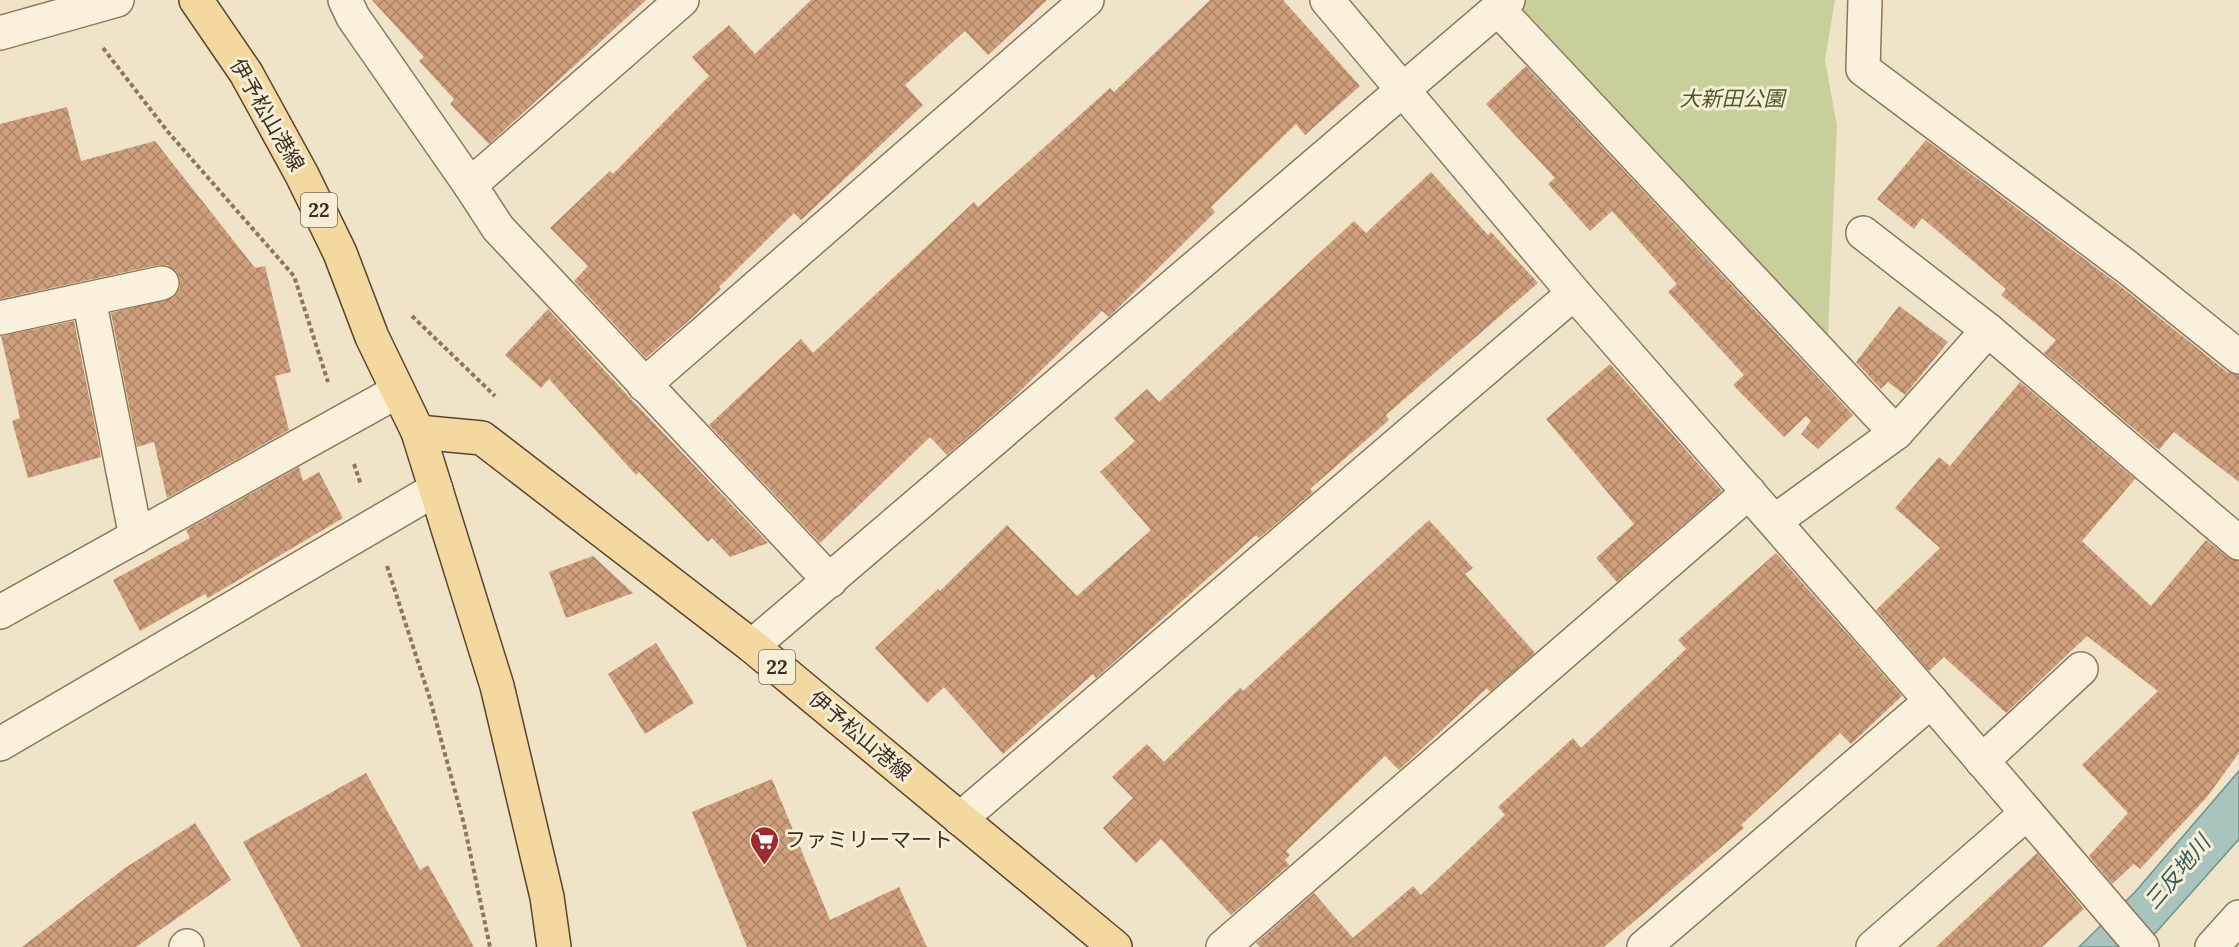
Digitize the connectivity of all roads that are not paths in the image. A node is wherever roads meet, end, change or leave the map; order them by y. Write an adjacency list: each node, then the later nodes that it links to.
1 (117, 0): 9 (street)
2 (196, 0): 20 (main road, 伊予松山港線 / 22)
3 (345, 0): 11 (street)
4 (682, 0): 11 (street)
5 (1087, 0): 19 (street)
6 (1327, 0): 10 (street)
7 (1865, 0): 18 (street)
8 (1503, 5): 10 (street); 22 (street)
9 (0, 33)
10 (1405, 91): 14 (street); 28 (street)
11 (470, 185): 19 (street)
12 (1863, 233): 17 (street)
13 (162, 283): 15 (street)
14 (1574, 293): 24 (street); 36 (street)
15 (89, 299): 16 (street); 26 (street)
16 (0, 318)
17 (1988, 330): 22 (street); 27 (street)
18 (2239, 357)
19 (644, 385): 28 (street)
20 (398, 391): 21 (main road, 伊予松山港線 / 22); 26 (street)
21 (418, 432): 23 (main road, 伊予松山港線 / 22); 30 (main road, 伊予松山港線 / 22)
22 (1896, 433): 25 (street)
23 (436, 489): 33 (street); 38 (main road, 伊予松山港線 / 22)
24 (1749, 492): 25 (street); 40 (street)
25 (1775, 521): 32 (street)
26 (136, 537): 29 (street)
27 (2239, 543)
28 (830, 581): 30 (street)
29 (0, 612)
30 (752, 646): 36 (main road, 伊予松山港線 / 22)
31 (2081, 669): 34 (street)
32 (1931, 701): 34 (street); 41 (street)
33 (0, 744)
34 (1982, 761): 35 (street)
35 (2027, 813): 42 (street); 43 (street)
36 (960, 819): 39 (main road, 伊予松山港線 / 22)
37 (2239, 917): 44 (street)
38 (554, 947)
39 (1115, 947)
40 (1223, 947)
41 (1644, 947)
42 (1874, 947)
43 (2142, 947)
44 (2212, 947)

